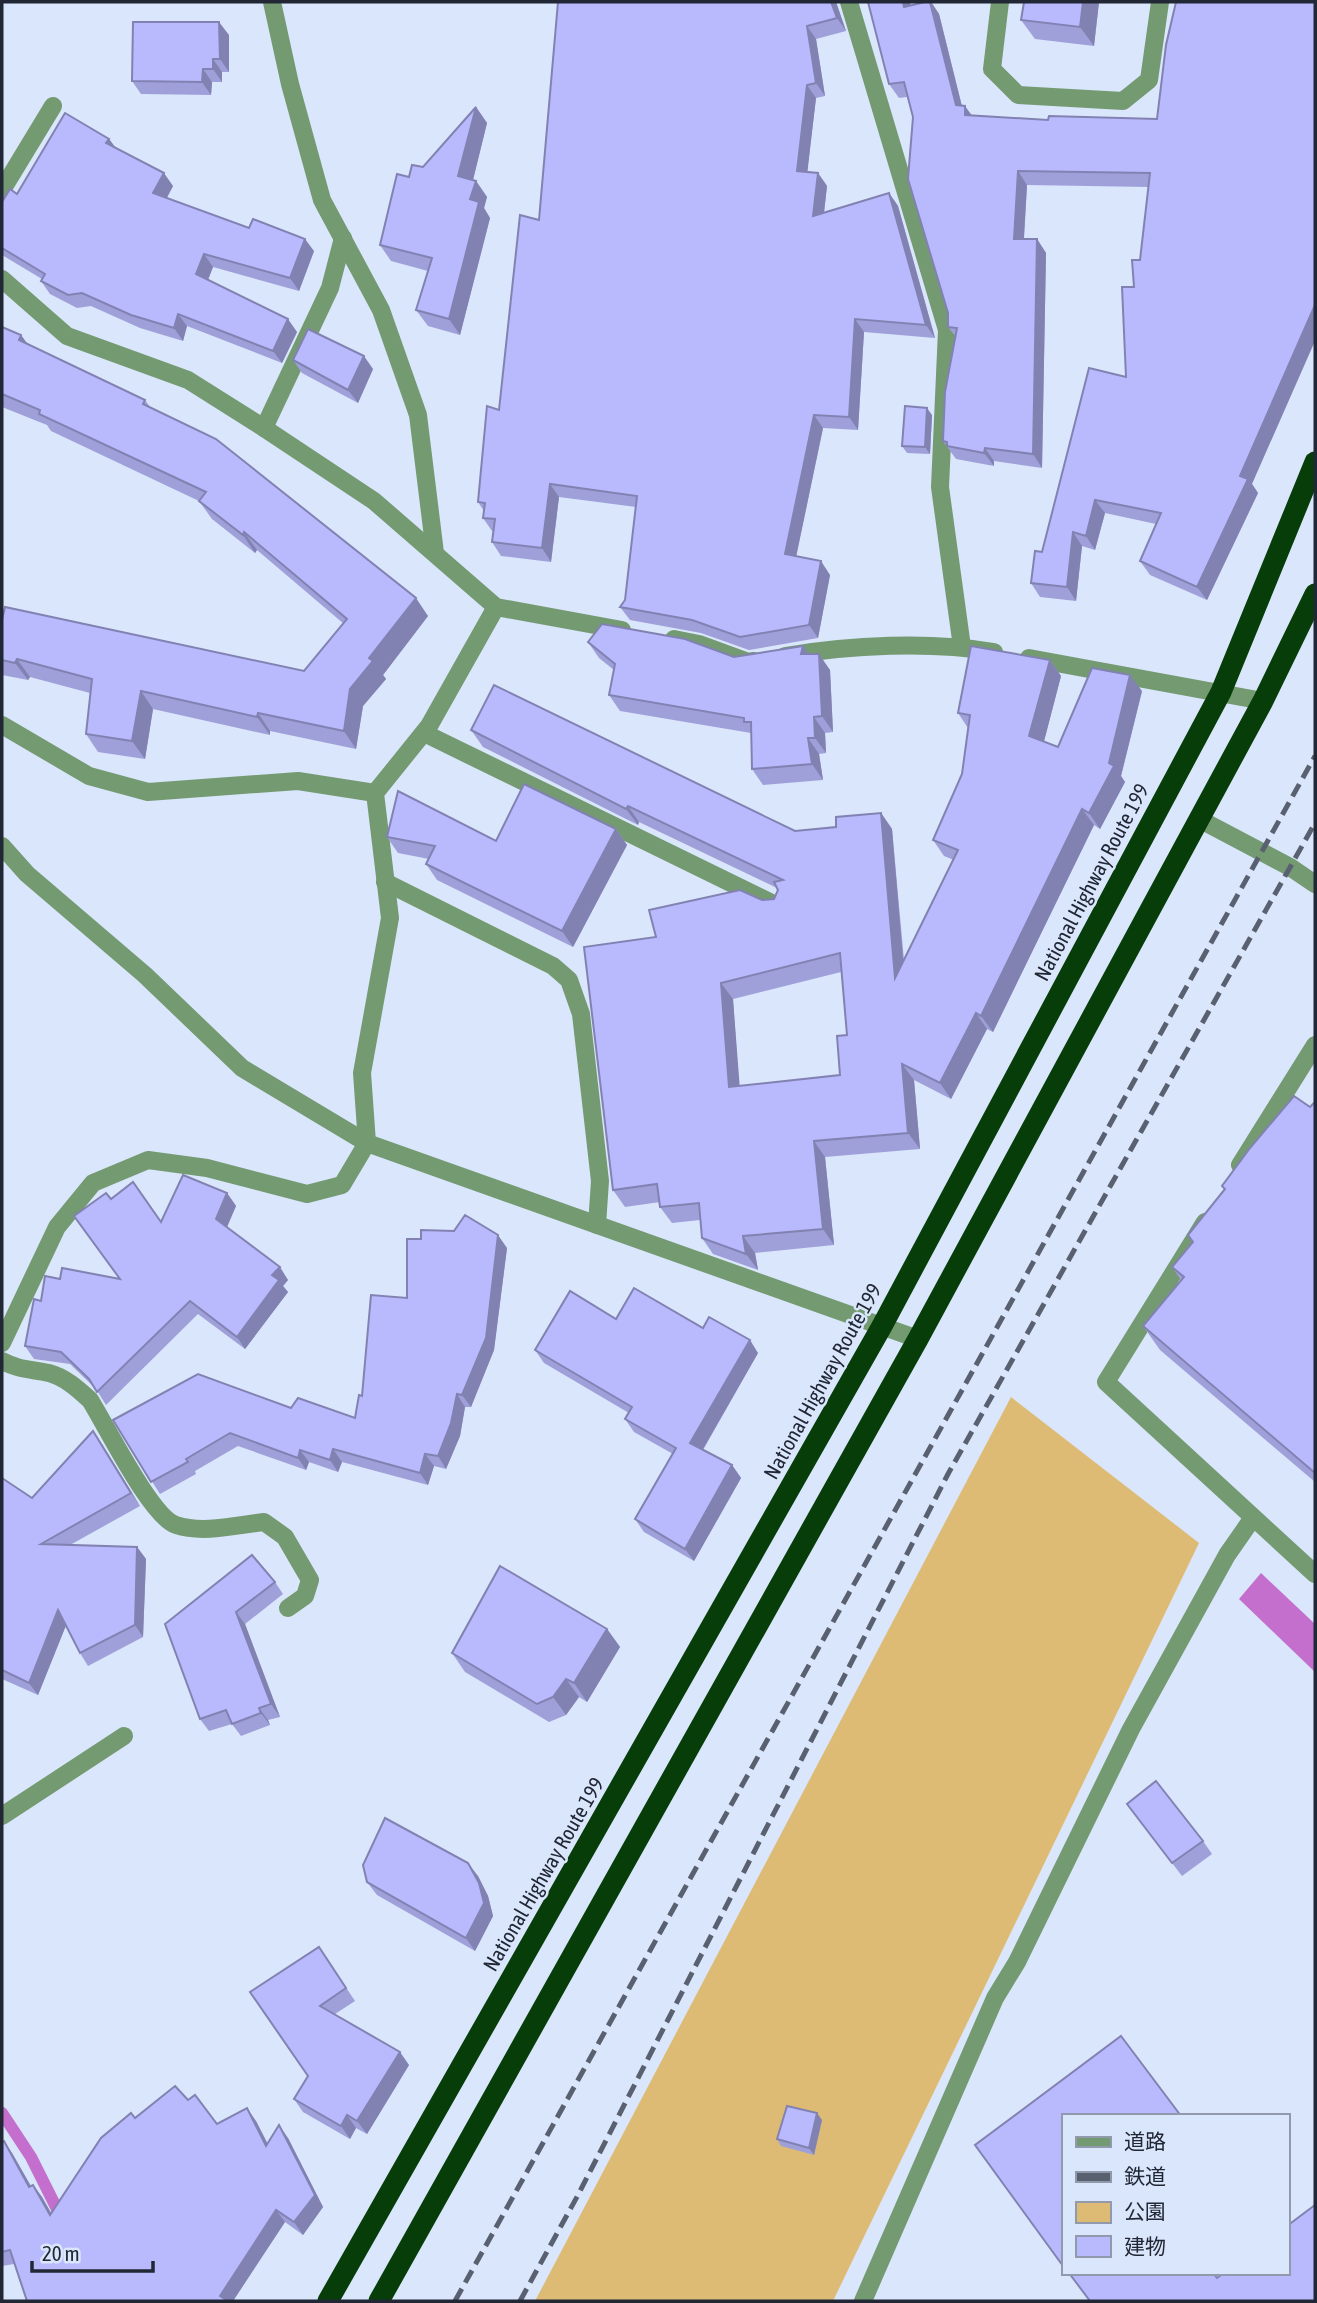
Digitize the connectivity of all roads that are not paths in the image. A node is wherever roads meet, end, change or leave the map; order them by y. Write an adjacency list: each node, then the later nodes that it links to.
1 (272, 2): 7 (street)
2 (849, 2): 14 (street)
3 (1000, 2): 4 (street)
4 (1160, 2)
5 (53, 106): 6 (street)
6 (2, 190)
7 (343, 239): 9 (street); 11 (street)
8 (2, 279): 9 (street)
9 (264, 428): 11 (street)
10 (1315, 462): 15 (highway, National Highway Route 199)
11 (435, 554): 13 (street)
12 (1315, 594): 16 (highway)
13 (496, 607): 14 (street); 18 (street)
14 (962, 647): 15 (street)
15 (1221, 692): 16 (street); 30 (highway, National Highway Route 199)
16 (1263, 701): 20 (highway)
17 (2, 725): 19 (street)
18 (424, 733): 19 (street); 24 (street)
19 (375, 793): 22 (street)
20 (1199, 819): 23 (street); 31 (highway)
21 (2, 845): 26 (street)
22 (384, 882): 26 (street); 29 (street)
23 (1315, 884)
24 (778, 906)
25 (1315, 1045): 27 (street)
26 (367, 1143): 29 (street); 32 (street)
27 (1229, 1184)
28 (1214, 1208): 34 (street)
29 (597, 1225): 30 (street)
30 (881, 1326): 31 (street); 39 (highway, National Highway Route 199)
31 (918, 1339): 40 (highway)
32 (2, 1343)
33 (2, 1361): 36 (street)
34 (1252, 1519): 35 (street); 41 (street)
35 (1315, 1574)
36 (288, 1608)
37 (124, 1736): 38 (street)
38 (2, 1816)
39 (328, 2301)
40 (379, 2301)
41 (863, 2301)

